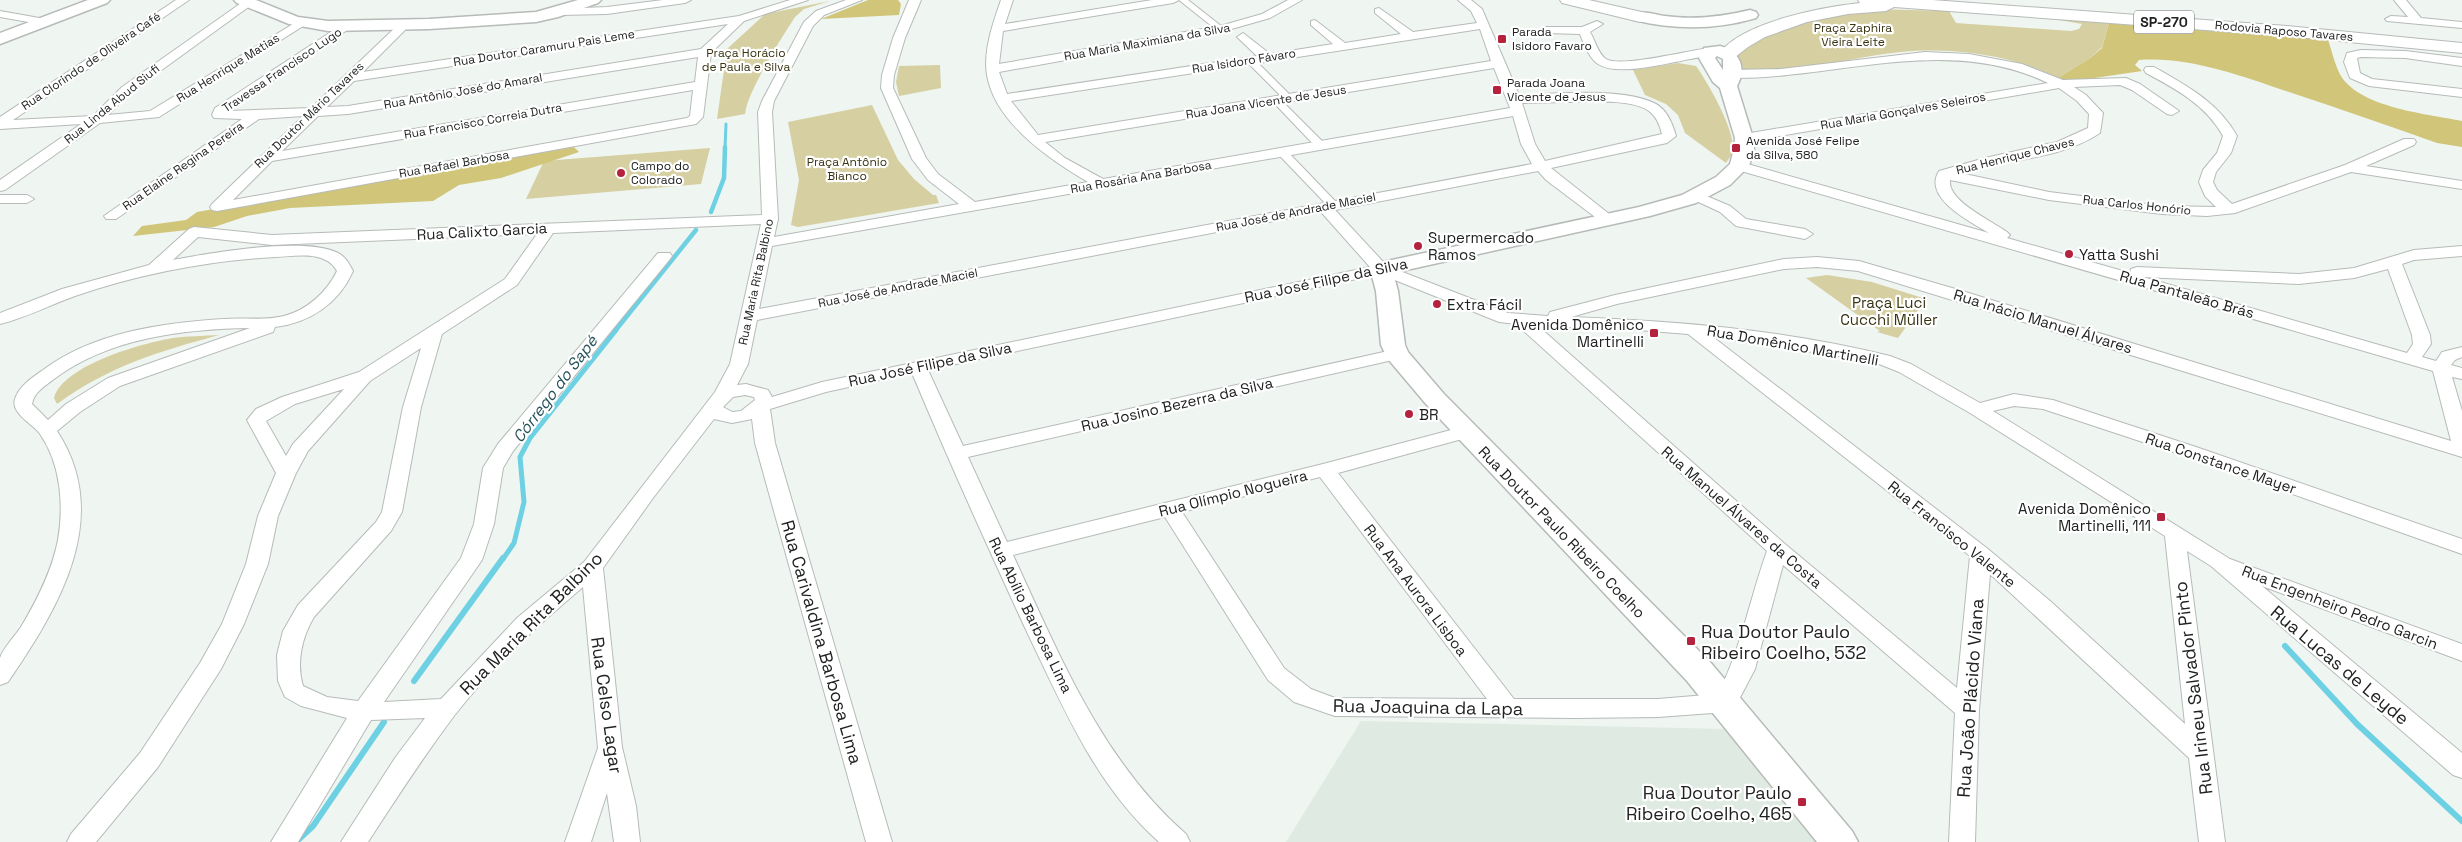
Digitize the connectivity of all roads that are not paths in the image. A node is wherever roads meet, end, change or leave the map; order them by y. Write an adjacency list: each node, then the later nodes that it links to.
1 (102, 0): 30 (main road)
2 (183, 0): 72 (street, Rua Clorindo de Oliveira Café)
3 (593, 0): 24 (main road)
4 (685, 0): 24 (street)
5 (802, 0): 27 (street)
6 (856, 0): 94 (street, Rua Maria Rita Balbino)
7 (1007, 0): 38 (street)
8 (1174, 0): 38 (street)
9 (1183, 0): 39 (street)
10 (1296, 0): 39 (street, Rua Maria Maximiana da Silva)
11 (1464, 0): 35 (street)
12 (1568, 0): 26 (highway)
13 (1610, 0): 26 (highway)
14 (1866, 0): 22 (highway, Rodovia Raposo Tavares / SP-270)
15 (1959, 0): 20 (highway, Rodovia Raposo Tavares / SP-270)
16 (2063, 0): 21 (highway)
17 (2400, 0): 29 (street)
18 (245, 1): 31 (main road); 71 (street, Rua Linda Abud Siufi)
19 (910, 4): 91 (street)
20 (2031, 5): 21 (highway); 46 (highway, Rodovia Raposo Tavares / SP-270)
21 (2111, 6): 43 (highway)
22 (1994, 9): 48 (highway, Rodovia Raposo Tavares / SP-270); 51 (highway)
23 (1380, 10): 42 (street)
24 (560, 12): 33 (main road)
25 (0, 14): 30 (street)
26 (1640, 17): 51 (main road)
27 (740, 19): 49 (street); 58 (street, Rua Doutor Caramuru Pais Leme)
28 (2391, 19): 29 (street)
29 (2418, 20): 36 (street)
30 (45, 22): 45 (main road)
31 (302, 23): 37 (main road); 68 (street, Rua Henrique Matias)
32 (1315, 23): 47 (street)
33 (404, 24): 37 (main road); 58 (street, Rua Doutor Mário Tavares)
34 (1597, 24): 41 (street)
35 (1484, 25): 42 (street, Rua Isidoro Fávaro); 54 (street)
36 (2462, 25)
37 (347, 26): 69 (street, Travessa Francisco Lugo)
38 (999, 28): 56 (street)
39 (1221, 29): 56 (street, Rua Maria Maximiana da Silva)
40 (1546, 30): 41 (street)
41 (1584, 31): 55 (street)
42 (1411, 36): 47 (street, Rua Isidoro Fávaro)
43 (2462, 36)
44 (1243, 37): 50 (street)
45 (0, 40)
46 (2462, 41)
47 (1342, 46): 50 (street, Rua Isidoro Fávaro)
48 (2462, 48)
49 (705, 52): 61 (street); 67 (street, Rua Antônio José do Amaral)
50 (1266, 58): 52 (street, Rua Isidoro Fávaro)
51 (1716, 58): 55 (street); 59 (main road)
52 (1250, 60): 63 (street, Rua Isidoro Fávaro); 64 (street)
53 (2462, 62): 62 (street)
54 (1498, 64): 64 (street, Rua Joana Vicente de Jesus); 65 (street)
55 (1623, 66)
56 (993, 69): 63 (street)
57 (2150, 70): 92 (street)
58 (348, 78): 67 (street, Rua Doutor Mário Tavares)
59 (1730, 80): 60 (street, Rua Henrique Chaves); 73 (main road)
60 (2062, 84): 66 (street, Rua Maria Gonçalves Seleiros); 73 (street, Rua Maria Gonçalves Seleiros); 82 (street, Rua Henrique Chaves)
61 (700, 85): 78 (street, Rua Francisco Correia Dutra); 90 (street, Rua Rafael Barbosa)
62 (2462, 93)
63 (1004, 98): 74 (street)
64 (1283, 100): 74 (street, Rua Joana Vicente de Jesus); 76 (street)
65 (1516, 105): 76 (street, Rua Rosária Ana Barbosa); 79 (street); 79 (street, Rua José de Andrade Maciel)
66 (2172, 111)
67 (312, 113): 70 (street, Rua Antônio José do Amaral); 78 (street, Rua Doutor Mário Tavares)
68 (154, 114): 71 (street)
69 (219, 115): 70 (street, Rua Antônio José do Amaral)
70 (256, 116): 93 (street, Rua Elaine Regina Pereira)
71 (96, 120): 72 (street); 85 (street, Rua Linda Abud Siufi)
72 (0, 124)
73 (1744, 138): 80 (main road)
74 (1034, 140): 83 (street)
75 (2409, 142): 81 (street, Rua Carlos Honório)
76 (1319, 144): 77 (street, Rua Rosária Ana Barbosa)
77 (1281, 152): 83 (street, Rua Rosária Ana Barbosa); 89 (street)
78 (265, 158): 90 (street, Rua Doutor Mário Tavares)
79 (1540, 165): 89 (street, Rua José de Andrade Maciel); 95 (street)
80 (1739, 166): 86 (main road, Rua José Filipe da Silva); 99 (street, Rua Pantaleão Brás)
81 (2350, 168): 84 (street); 92 (street, Rua Carlos Honório)
82 (1944, 174): 92 (street, Rua Carlos Honório); 99 (street, Rua Henrique Chaves)
83 (1101, 184): 91 (street, Rua Rosária Ana Barbosa)
84 (2462, 185)
85 (0, 187)
86 (1697, 196): 95 (main road, Rua José Filipe da Silva); 97 (street)
87 (0, 199): 88 (street)
88 (27, 199)
89 (1327, 205): 104 (street); 107 (street, Rua José de Andrade Maciel)
90 (217, 207)
91 (972, 207): 98 (street, Rua Rosária Ana Barbosa)
92 (2230, 210)
93 (111, 216)
94 (770, 219): 96 (street, Rua Calixto Garcia); 98 (street, Rua Maria Rita Balbino)
95 (1608, 220): 104 (main road, Rua José Filipe da Silva)
96 (549, 228): 103 (street, Rua Calixto Garcia); 113 (street)
97 (1804, 234)
98 (765, 243): 107 (street, Rua Maria Rita Balbino)
99 (2018, 245): 105 (street, Rua Pantaleão Brás)
100 (2462, 251): 102 (street)
101 (664, 256): 146 (street)
102 (2394, 263): 105 (street); 116 (street)
103 (156, 267): 108 (street); 109 (street)
104 (1382, 269): 110 (street, Rua Domênico Martinelli); 115 (main road, Rua Doutor Paulo Ribeiro Coelho); 118 (street, Rua José Filipe da Silva)
105 (2105, 270): 116 (street, Rua Pantaleão Brás)
106 (1615, 300): 110 (street, Rua Inácio Manuel Álvares); 111 (street); 128 (street, Rua Inácio Manuel Álvares)
107 (751, 316): 117 (street, Rua Maria Rita Balbino)
108 (0, 319)
109 (287, 320): 124 (street); 124 (street)
110 (1528, 321): 111 (street, Rua Domênico Martinelli); 135 (street, Rua Manuel Álvares da Costa)
111 (1626, 324): 112 (street, Rua Domênico Martinelli)
112 (1692, 329): 123 (street, Rua Domênico Martinelli); 137 (street, Rua Francisco Valente)
113 (435, 330): 120 (street); 146 (street)
114 (2462, 352): 119 (street)
115 (1397, 354): 125 (main road, Rua Doutor Paulo Ribeiro Coelho); 129 (street, Rua Josino Bezerra da Silva)
116 (2411, 359): 119 (street, Rua Pantaleão Brás)
117 (739, 364): 121 (street, Rua Maria Rita Balbino); 122 (street, Rua Maria Rita Balbino)
118 (918, 367): 121 (street, Rua José Filipe da Silva); 129 (street, Rua Abílio Barbosa Lima)
119 (2454, 374): 127 (street)
120 (364, 377): 131 (street); 131 (street)
121 (757, 399): 122 (street); 122 (street); 126 (street, Rua Carivaldina Barbosa Lima)
122 (727, 409): 126 (street, Rua Carivaldina Barbosa Lima); 139 (street, Rua Maria Rita Balbino)
123 (1977, 409): 133 (street, Rua Domênico Martinelli); 134 (street, Rua Constance Mayer)
124 (47, 430): 141 (street)
125 (1466, 432): 130 (street, Rua Olímpio Nogueira); 142 (main road, Rua Doutor Paulo Ribeiro Coelho)
126 (765, 443): 155 (street, Rua Carivaldina Barbosa Lima)
127 (2462, 445)
128 (2462, 451)
129 (956, 454): 136 (street, Rua Abílio Barbosa Lima)
130 (1325, 470): 132 (street, Rua Olímpio Nogueira); 144 (street, Rua Ana Aurora Lisboa)
131 (286, 473): 150 (street)
132 (1170, 508): 136 (street, Rua Olímpio Nogueira); 144 (street, Rua Joaquina da Lapa)
133 (2175, 535): 138 (street, Rua Domênico Martinelli); 148 (street, Rua Irineu Salvador Pinto)
134 (2462, 547)
135 (1778, 549): 142 (street); 145 (street, Rua Manuel Álvares da Costa)
136 (999, 551): 156 (street, Rua Abílio Barbosa Lima)
137 (1981, 554): 145 (street, Rua João Plácido Viana); 148 (street, Rua Francisco Valente)
138 (2219, 561): 140 (street, Rua Engenheiro Pedro Garcin); 149 (street, Rua Lucas de Leyde)
139 (592, 567): 143 (street, Rua Maria Rita Balbino); 147 (street, Rua Celso Lagar)
140 (2462, 653)
141 (0, 676)
142 (1726, 703): 144 (street, Rua Joaquina da Lapa); 157 (main road, Rua Doutor Paulo Ribeiro Coelho)
143 (447, 708): 146 (street); 152 (street, Rua Maria Rita Balbino)
144 (1508, 709)
145 (1966, 710): 158 (street, Rua João Plácido Viana)
146 (364, 711): 151 (street)
147 (610, 747): 153 (street); 154 (street, Rua Celso Lagar)
148 (2200, 754): 159 (street, Rua Irineu Salvador Pinto)
149 (2462, 768)
150 (80, 842)
151 (284, 842)
152 (354, 842)
153 (578, 842)
154 (627, 842)
155 (880, 842)
156 (1177, 842)
157 (1839, 842)
158 (1962, 842)
159 (2212, 842)

